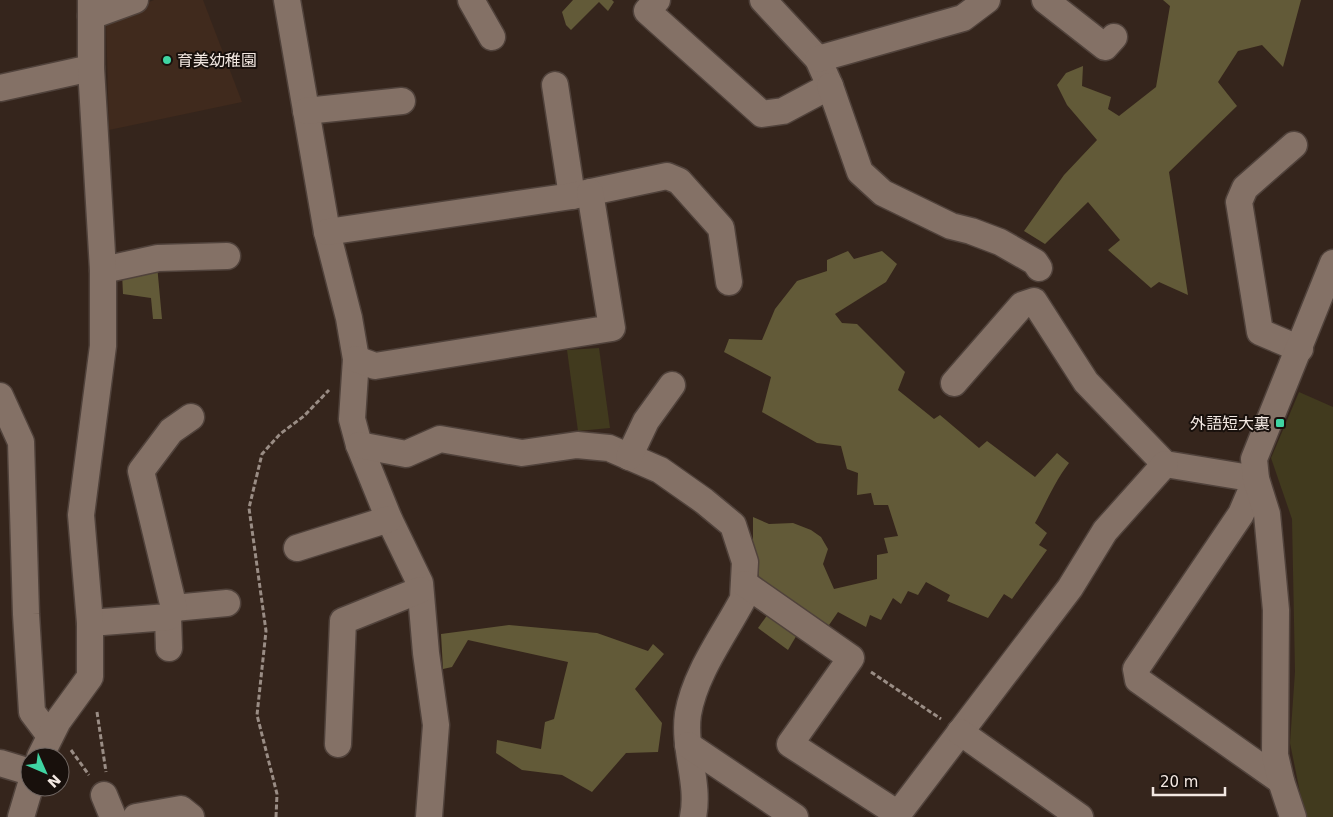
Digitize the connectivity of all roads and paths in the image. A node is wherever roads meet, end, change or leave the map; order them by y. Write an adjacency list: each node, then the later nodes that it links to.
1 (135, 0): 8 (street)
2 (287, 0): 17 (street)
3 (471, 0): 9 (street)
4 (657, 0): 14 (street)
5 (763, 0): 11 (street)
6 (1045, 0): 10 (street)
7 (975, 3): 11 (street)
8 (91, 8): 12 (street)
9 (492, 37)
10 (1114, 37)
11 (818, 59): 14 (street)
12 (91, 68): 15 (street); 24 (street)
13 (555, 85): 19 (street)
14 (830, 86): 23 (street)
15 (0, 88)
16 (402, 101): 17 (street)
17 (306, 111): 20 (street)
18 (1294, 145): 26 (street)
19 (581, 194): 20 (street); 25 (street); 27 (street)
20 (327, 232): 27 (street)
21 (227, 256): 24 (street)
22 (1333, 263): 26 (street)
23 (1040, 268)
24 (104, 270): 42 (street)
25 (729, 282)
26 (1300, 349): 35 (street)
27 (356, 359): 32 (street); 61 (path)
28 (954, 383): 34 (street)
29 (672, 385): 33 (street)
30 (0, 396): 49 (street)
31 (191, 417): 41 (street)
32 (359, 446): 33 (street); 36 (street)
33 (629, 457): 38 (street)
34 (1165, 464): 35 (street); 46 (street)
35 (1256, 479): 54 (street); 54 (street)
36 (389, 519): 37 (street); 39 (street)
37 (297, 548)
38 (746, 584): 44 (street); 48 (street)
39 (420, 590): 47 (street); 62 (street)
40 (227, 603): 41 (street)
41 (171, 613): 42 (street); 43 (street)
42 (90, 623): 45 (street)
43 (169, 648)
44 (851, 658): 46 (path); 57 (street)
45 (90, 677): 49 (street); 56 (path)
46 (960, 732): 57 (street); 65 (street)
47 (338, 744)
48 (688, 745): 63 (street); 64 (street)
49 (45, 747): 50 (path)
50 (68, 747)
51 (70, 751): 56 (path)
52 (0, 764): 53 (street)
53 (20, 769)
54 (1281, 781): 66 (street)
55 (27, 797): 58 (street)
56 (109, 806)
57 (900, 815)
58 (21, 817)
59 (136, 817): 60 (street)
60 (191, 817)
61 (276, 817)
62 (429, 817)
63 (693, 817)
64 (795, 817)
65 (1080, 817)
66 (1294, 817)

